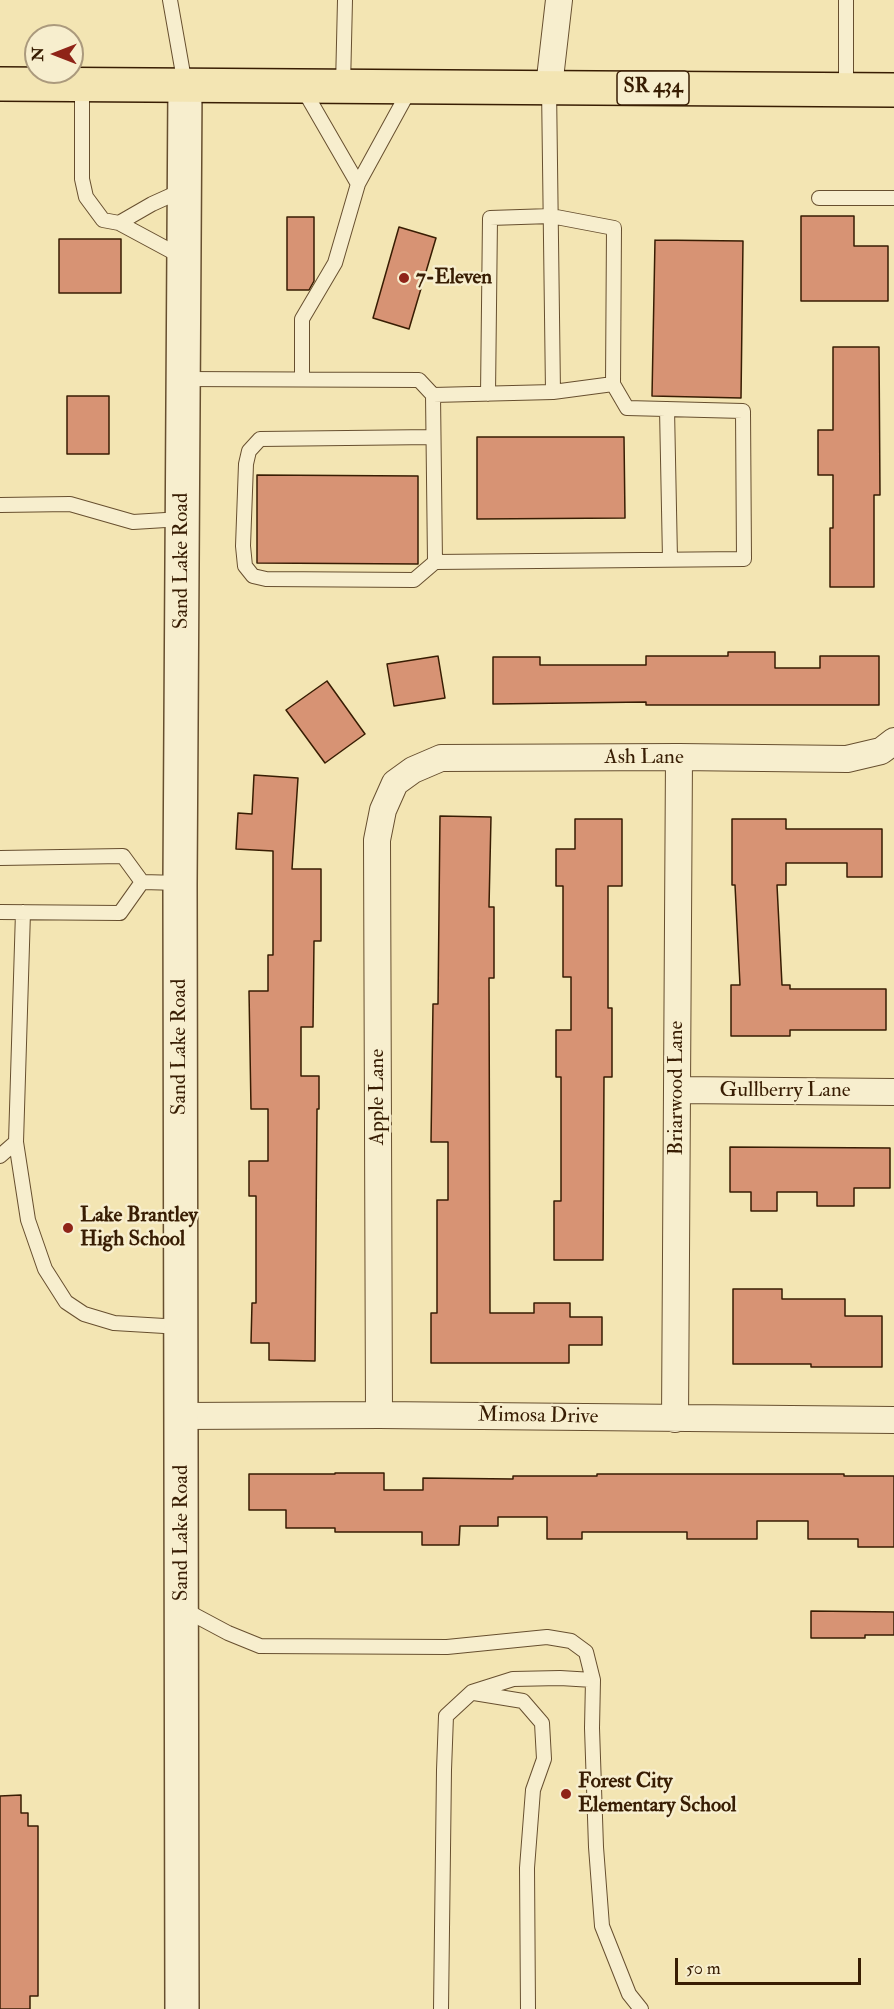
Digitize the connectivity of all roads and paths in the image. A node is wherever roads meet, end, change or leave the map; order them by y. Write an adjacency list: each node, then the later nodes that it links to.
1 (170, 0): 8 (lane)
2 (345, 0): 10 (lane)
3 (559, 0): 12 (street)
4 (846, 0): 13 (lane)
5 (0, 84): 6 (main road, SR 434)
6 (24, 84)
7 (82, 84): 8 (main road, SR 434); 20 (lane)
8 (185, 85): 9 (main road, SR 434); 16 (street, Sand Lake Road)
9 (301, 86): 10 (main road, SR 434); 15 (lane)
10 (343, 86): 11 (main road, SR 434)
11 (411, 86): 12 (main road, SR 434); 15 (lane)
12 (549, 87): 13 (main road, SR 434); 19 (lane)
13 (846, 88): 14 (main road, SR 434)
14 (894, 90)
15 (358, 184): 23 (lane)
16 (184, 189): 20 (lane); 21 (street, Sand Lake Road)
17 (819, 198): 18 (lane)
18 (894, 198)
19 (551, 216): 24 (lane); 25 (lane); 26 (lane)
20 (119, 223): 21 (lane)
21 (184, 259): 22 (street, Sand Lake Road)
22 (183, 379): 23 (lane); 31 (street, Sand Lake Road)
23 (302, 379): 27 (lane)
24 (613, 384): 25 (lane); 28 (lane)
25 (553, 392): 26 (lane)
26 (488, 394): 27 (lane)
27 (433, 395): 29 (lane)
28 (667, 409): 32 (lane); 32 (lane)
29 (433, 436): 33 (lane); 33 (lane)
30 (0, 505): 31 (lane)
31 (182, 519): 39 (street, Sand Lake Road)
32 (670, 559): 33 (lane)
33 (435, 562)
34 (894, 741): 35 (street, Ash Lane)
35 (679, 757): 36 (street, Ash Lane); 42 (street, Briarwood Lane)
36 (395, 783): 47 (street, Apple Lane)
37 (0, 858): 38 (lane)
38 (142, 882): 39 (lane); 41 (lane)
39 (180, 883): 46 (street, Sand Lake Road)
40 (0, 912): 41 (lane)
41 (23, 912): 44 (lane)
42 (677, 1090): 43 (street, Gullberry Lane); 49 (street, Briarwood Lane)
43 (894, 1092)
44 (16, 1142): 45 (lane); 46 (lane)
45 (0, 1156)
46 (182, 1327): 48 (street, Sand Lake Road)
47 (379, 1415): 48 (street, Mimosa Drive); 49 (street, Mimosa Drive)
48 (182, 1416): 51 (street, Sand Lake Road)
49 (675, 1419): 50 (street, Mimosa Drive)
50 (894, 1419)
51 (182, 1609): 52 (lane); 54 (street, Sand Lake Road)
52 (593, 1680): 53 (lane); 57 (lane)
53 (472, 1692): 55 (lane); 56 (lane)
54 (182, 2009)
55 (441, 2009)
56 (528, 2009)
57 (641, 2009)

